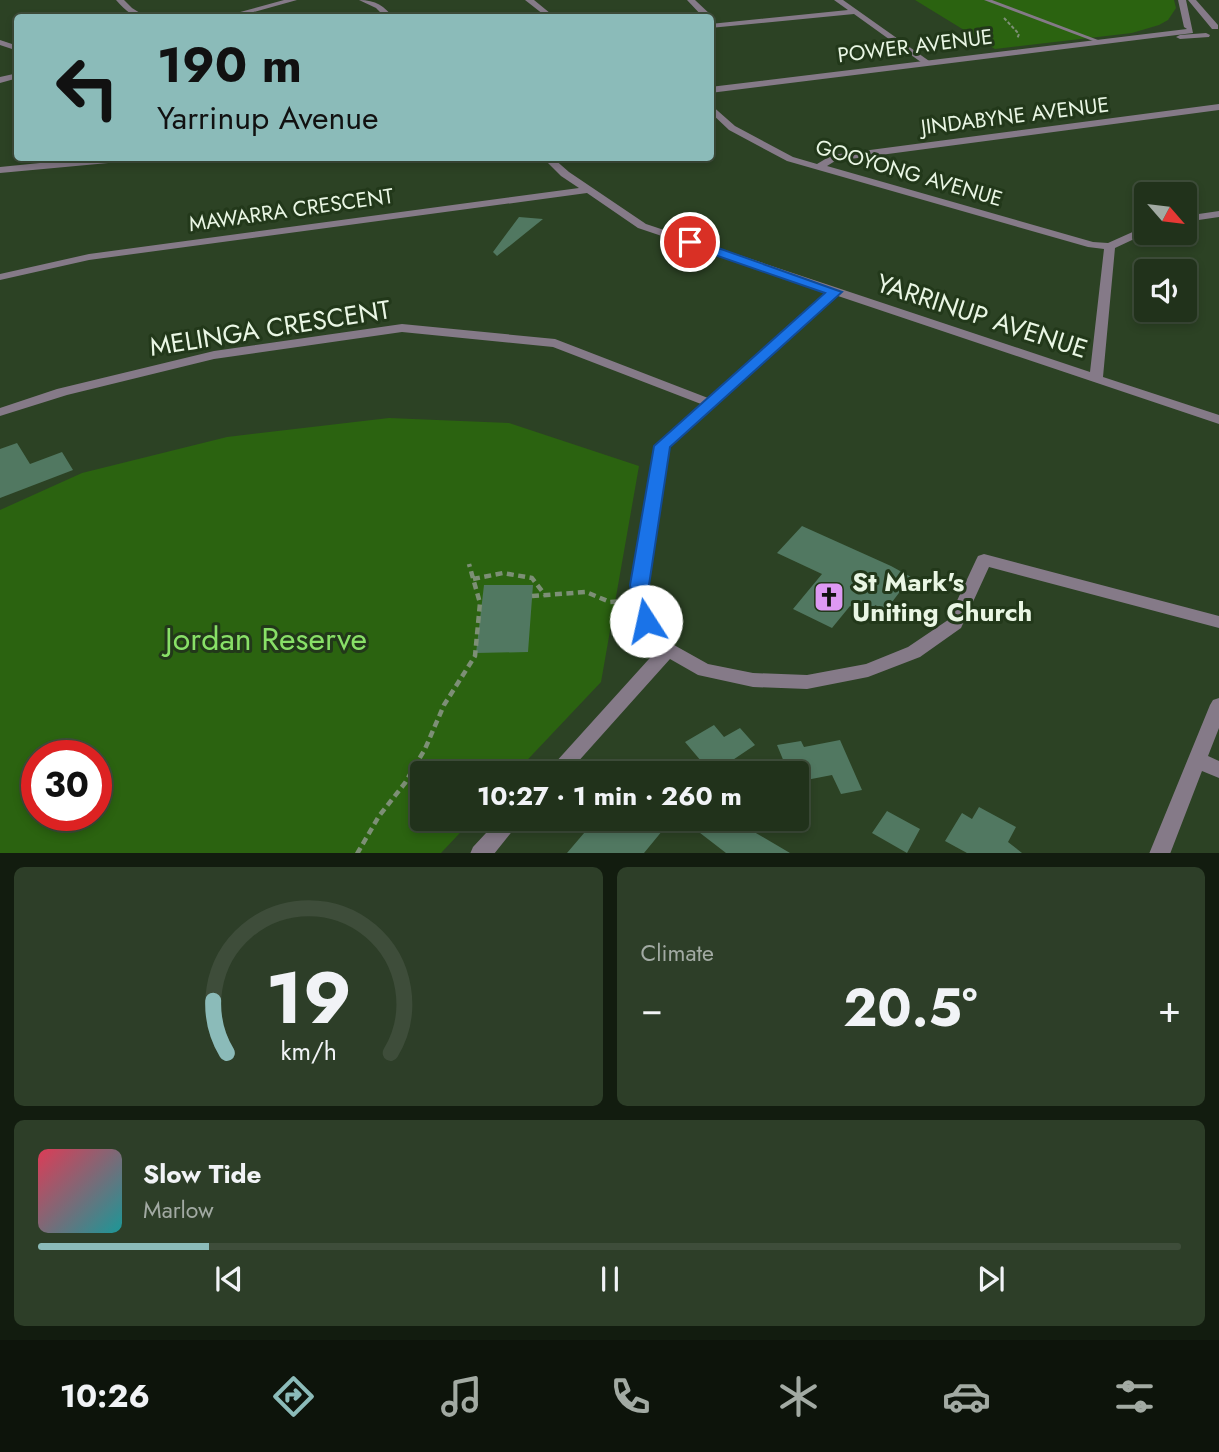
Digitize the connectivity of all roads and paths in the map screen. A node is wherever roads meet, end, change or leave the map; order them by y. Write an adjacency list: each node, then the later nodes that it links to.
1 (120, 0): 12 (street)
2 (293, 0): 13 (street)
3 (363, 0): 14 (street)
4 (529, 0): 15 (street)
5 (691, 0): 16 (street)
6 (838, 0): 11 (street)
7 (987, 0): 10 (lane)
8 (1182, 0): 18 (street)
9 (1192, 0): 19 (street)
10 (1003, 7): 22 (lane); 23 (path)
11 (855, 12): 17 (street); 24 (street)
12 (137, 14)
13 (237, 14)
14 (387, 14)
15 (548, 14)
16 (706, 14)
17 (714, 26)
18 (1189, 29): 19 (street, POWER AVENUE); 20 (street); 21 (street, POWER AVENUE)
19 (1218, 29): 20 (street)
20 (1206, 35): 21 (street, POWER AVENUE)
21 (1125, 41): 22 (street, POWER AVENUE)
22 (1103, 43): 23 (street, POWER AVENUE)
23 (1023, 52): 24 (street, POWER AVENUE)
24 (928, 63): 25 (street, POWER AVENUE)
25 (714, 90)
26 (1219, 107): 32 (street, JINDABYNE AVENUE)
27 (714, 111): 32 (street, GOOYONG AVENUE)
28 (73, 161): 31 (street)
29 (83, 161): 31 (street)
30 (552, 161): 34 (street, YARRINUP AVENUE)
31 (63, 163): 33 (street)
32 (819, 167): 38 (street, GOOYONG AVENUE)
33 (0, 170)
34 (588, 190): 39 (street, MAWARRA CRESCENT); 40 (street, YARRINUP AVENUE)
35 (1219, 214): 36 (street)
36 (1197, 217)
37 (1134, 235): 38 (street)
38 (1110, 246): 41 (street)
39 (0, 277)
40 (835, 292): 41 (street, YARRINUP AVENUE); 42 (street)
41 (1097, 378): 44 (street, YARRINUP AVENUE)
42 (709, 403): 43 (street, MELINGA CRESCENT); 49 (street)
43 (0, 412)
44 (1219, 420)
45 (469, 564): 46 (path)
46 (472, 579): 47 (path); 57 (path)
47 (545, 595): 48 (path); 49 (path)
48 (532, 596)
49 (642, 600): 51 (street)
50 (1219, 622): 51 (street)
51 (668, 650): 54 (street)
52 (1219, 705): 53 (street)
53 (1197, 760): 55 (street); 59 (street)
54 (566, 761)
55 (1219, 770)
56 (501, 831): 58 (street)
57 (357, 853)
58 (480, 853)
59 (1159, 853)

